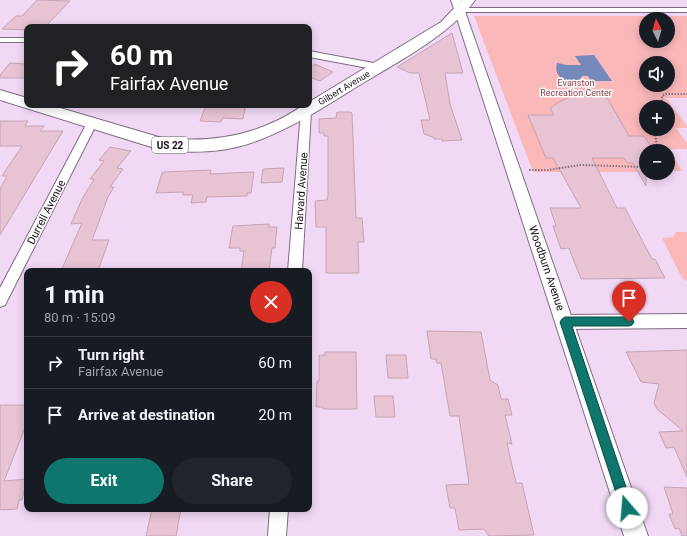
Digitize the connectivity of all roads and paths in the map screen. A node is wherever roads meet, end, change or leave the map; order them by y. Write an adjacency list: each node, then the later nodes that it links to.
1 (461, 3): 2 (street); 6 (main road, Gilbert Avenue / US 22); 21 (street, Woodburn Avenue)
2 (687, 10)
3 (0, 40): 4 (street)
4 (24, 40)
5 (312, 55): 6 (street)
6 (379, 67): 11 (main road, Gilbert Avenue / US 22)
7 (687, 94): 9 (path)
8 (0, 95): 10 (main road)
9 (662, 100)
10 (24, 102)
11 (312, 107)
12 (43, 108): 15 (main road, Gilbert Avenue / US 22)
13 (311, 108): 14 (main road, Gilbert Avenue / US 22)
14 (306, 111): 15 (main road, Gilbert Avenue / US 22); 18 (street, Harvard Avenue)
15 (92, 123): 19 (street, Durrell Avenue)
16 (639, 167): 17 (path)
17 (528, 170)
18 (295, 268)
19 (0, 301)
20 (687, 321): 21 (street)
21 (565, 322): 24 (street, Woodburn Avenue)
22 (279, 512): 23 (street)
23 (277, 536)
24 (636, 536)

